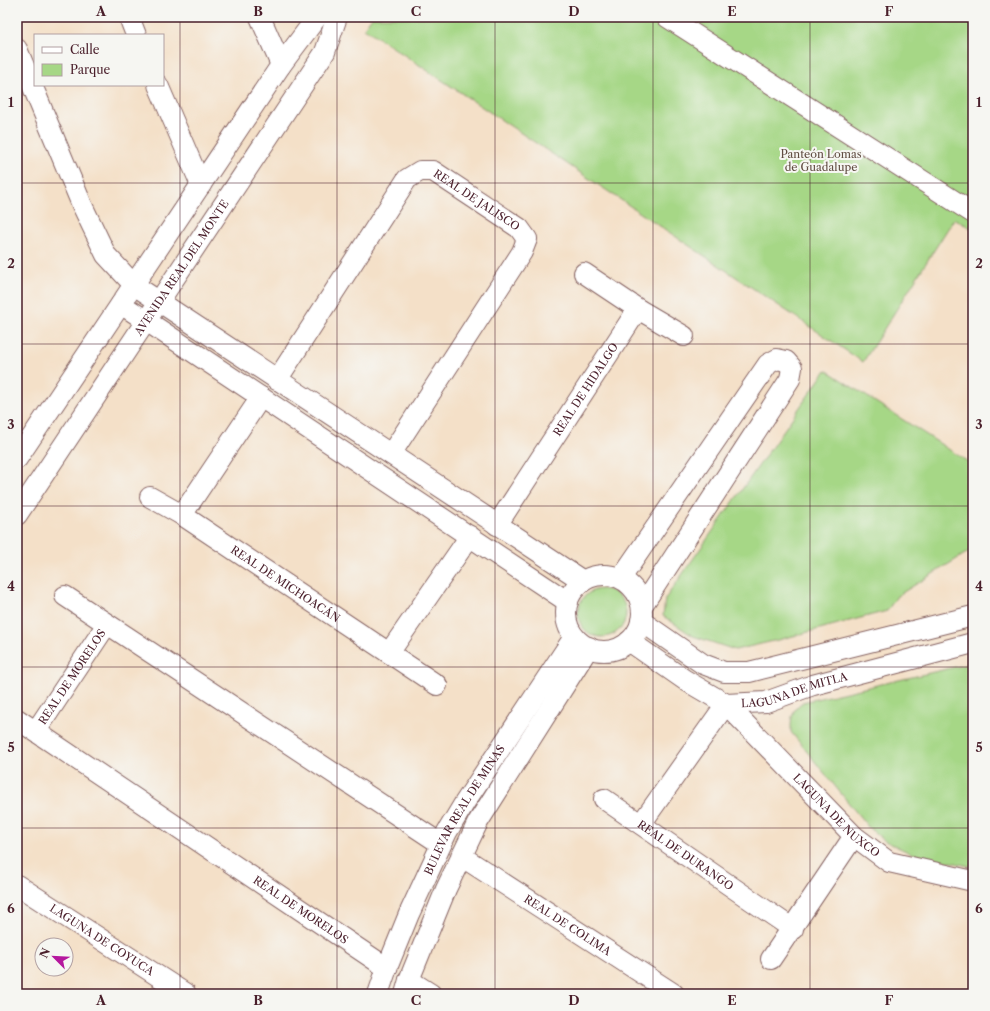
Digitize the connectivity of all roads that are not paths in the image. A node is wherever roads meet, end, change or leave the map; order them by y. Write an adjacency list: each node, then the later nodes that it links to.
1 (129, 17): 6 (street)
2 (260, 17): 8 (street)
3 (317, 17): 8 (street)
4 (336, 17): 14 (street, AVENIDA REAL DEL MONTE)
5 (667, 17): 11 (street)
6 (136, 34)
7 (17, 50): 13 (street)
8 (281, 65): 10 (street)
9 (158, 86): 10 (street)
10 (201, 185): 13 (street)
11 (973, 213)
12 (584, 274): 16 (street)
13 (134, 285): 14 (street); 15 (street)
14 (159, 302): 17 (street, AVENIDA REAL DEL MONTE); 19 (street)
15 (121, 304): 17 (street); 22 (street)
16 (638, 309): 18 (street); 26 (street, REAL DE HIDALGO)
17 (147, 321): 20 (street); 24 (street, AVENIDA REAL DEL MONTE)
18 (684, 336)
19 (277, 380): 21 (street); 21 (street, REAL DE JALISCO)
20 (261, 397): 25 (street); 27 (street)
21 (391, 454): 26 (street)
22 (17, 459)
23 (150, 497): 25 (street, REAL DE MICHOACÁN)
24 (17, 515)
25 (182, 515): 38 (street, REAL DE MICHOACÁN)
26 (497, 525): 29 (street)
27 (470, 536): 31 (street); 38 (street)
28 (621, 578): 29 (street); 32 (street); 32 (street)
29 (583, 581): 31 (street)
30 (65, 596): 34 (street)
31 (568, 602): 36 (street)
32 (642, 614): 35 (street); 39 (street)
33 (973, 616): 39 (street)
34 (107, 624): 44 (street, REAL DE MORELOS); 48 (street, REAL DE MORELOS)
35 (629, 641): 36 (street); 42 (street, LAGUNA DE MITLA)
36 (581, 642): 48 (street, BULEVAR REAL DE MINAS); 49 (street, BULEVAR REAL DE MINAS)
37 (973, 643): 41 (street, LAGUNA DE MITLA)
38 (389, 653): 40 (street, REAL DE MICHOACÁN)
39 (804, 657): 41 (street)
40 (437, 685)
41 (813, 685): 42 (street, LAGUNA DE MITLA)
42 (726, 704): 46 (street, REAL DE DURANGO); 47 (street, LAGUNA DE NUXCO)
43 (17, 719): 44 (street)
44 (36, 731): 54 (street, REAL DE MORELOS)
45 (604, 799): 46 (street)
46 (641, 824): 52 (street, REAL DE DURANGO)
47 (854, 836): 50 (street, LAGUNA DE NUXCO); 52 (street)
48 (441, 844): 54 (street, BULEVAR REAL DE MINAS)
49 (461, 856): 55 (street, BULEVAR REAL DE MINAS); 59 (street, REAL DE COLIMA)
50 (973, 881)
51 (17, 885): 56 (street, LAGUNA DE COYUCA)
52 (792, 929): 53 (street)
53 (771, 959)
54 (387, 968): 57 (street, BULEVAR REAL DE MINAS)
55 (407, 987): 58 (street)
56 (185, 994)
57 (378, 994)
58 (431, 994)
59 (674, 994)

